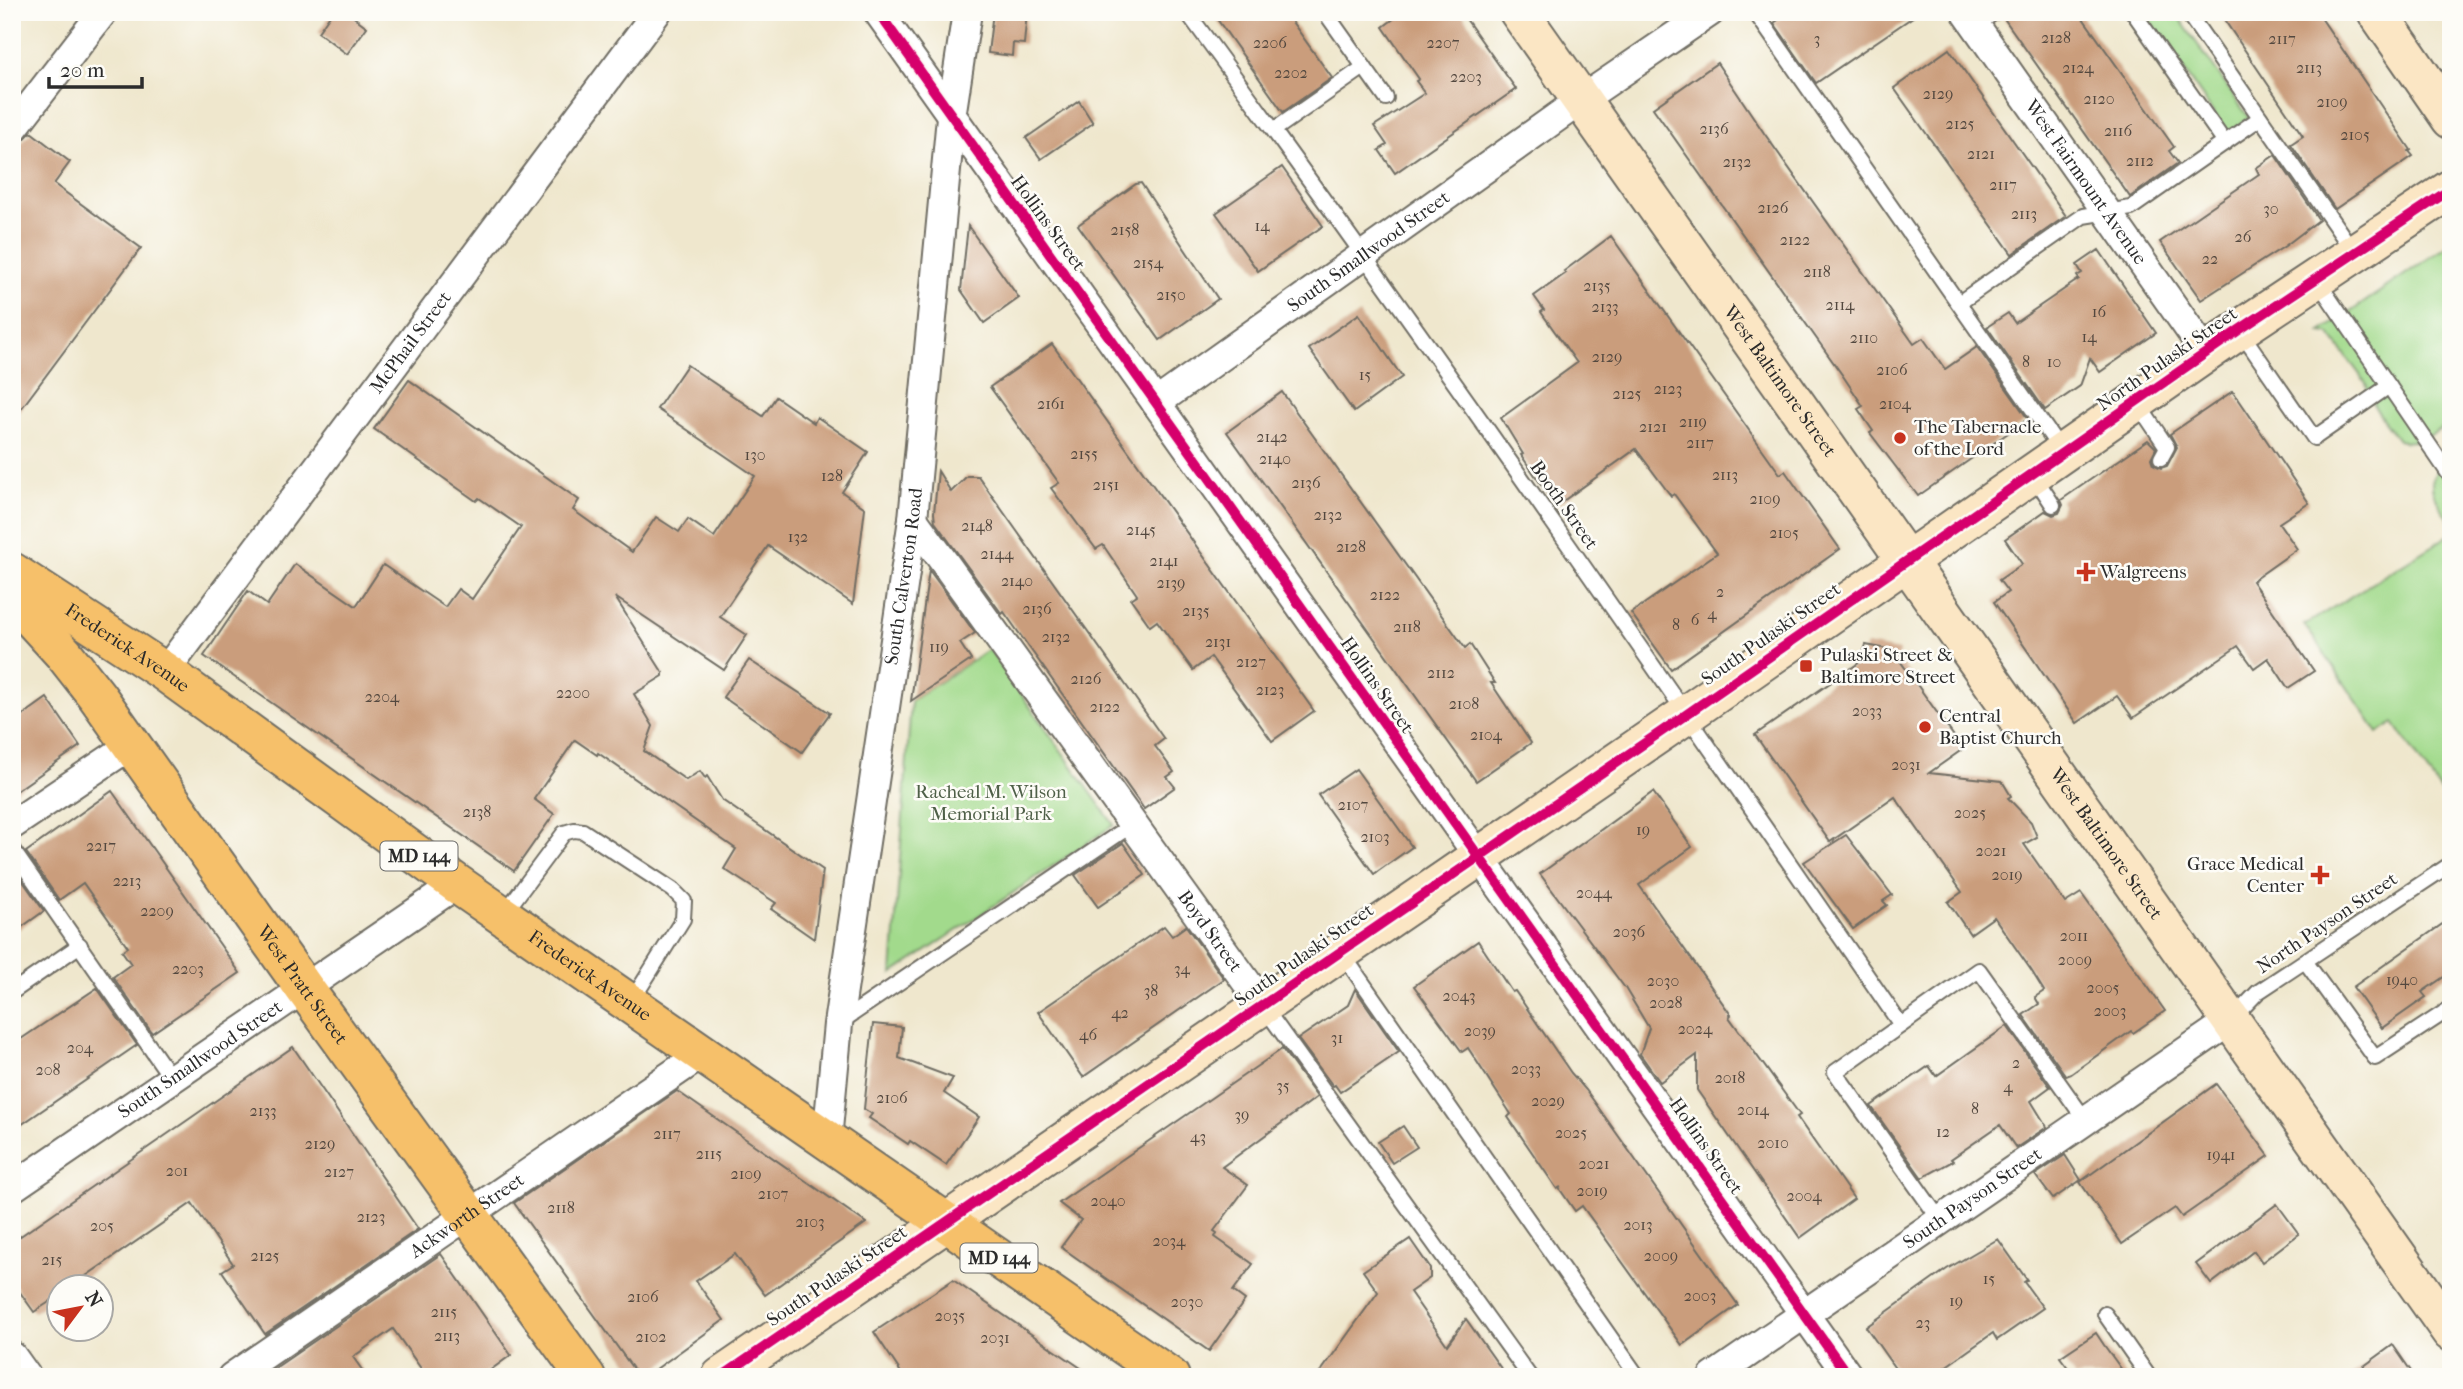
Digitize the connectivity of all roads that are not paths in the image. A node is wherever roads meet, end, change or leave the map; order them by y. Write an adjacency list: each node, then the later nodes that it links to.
1 (103, 12): 20 (street)
2 (657, 12): 41 (street, McPhail Street)
3 (967, 12): 17 (street, South Calverton Road)
4 (1187, 12): 21 (lane, Booth Street)
5 (1325, 12): 14 (lane)
6 (1519, 12): 16 (street, West Baltimore Street)
7 (1710, 12): 16 (street, South Smallwood Street)
8 (1755, 12): 28 (lane)
9 (2133, 12): 22 (lane)
10 (2187, 12): 18 (lane)
11 (2377, 12): 19 (street)
12 (876, 16): 17 (street, Hollins Street)
13 (1979, 17): 24 (street, West Fairmount Avenue)
14 (1364, 66): 15 (lane); 21 (lane)
15 (1386, 98)
16 (1581, 100): 26 (street, South Smallwood Street); 38 (street, West Baltimore Street)
17 (951, 117): 33 (street, Hollins Street); 37 (street, South Calverton Road)
18 (2260, 118): 22 (lane); 25 (lane)
19 (2451, 119)
20 (12, 130)
21 (1274, 130): 26 (lane, Booth Street)
22 (2225, 143): 24 (lane)
23 (2451, 189): 25 (street, North Pulaski Street)
24 (2108, 212): 28 (lane); 30 (street, West Fairmount Avenue)
25 (2353, 253): 27 (street, North Pulaski Street)
26 (1364, 254): 33 (street, South Smallwood Street); 42 (lane, Booth Street)
27 (2315, 278): 29 (street, North Pulaski Street); 31 (lane)
28 (1959, 303): 36 (lane)
29 (2239, 330): 30 (street, North Pulaski Street); 31 (lane)
30 (2206, 353): 32 (street, North Pulaski Street)
31 (2389, 386): 35 (lane)
32 (2136, 401): 34 (lane); 36 (street, North Pulaski Street)
33 (1156, 403): 47 (street, Hollins Street)
34 (2161, 458)
35 (2451, 477)
36 (2050, 478): 38 (street, North Pulaski Street)
37 (913, 519): 44 (street, Boyd Street); 60 (street, South Calverton Road)
38 (1906, 561): 42 (street, South Pulaski Street); 59 (street, West Baltimore Street)
39 (12, 572): 41 (main road, Frederick Avenue / MD 144)
40 (12, 597): 43 (main road, West Pratt Street)
41 (165, 672): 49 (main road, Frederick Avenue / MD 144)
42 (1687, 714): 47 (street, South Pulaski Street); 61 (lane, Booth Street)
43 (131, 745): 45 (street); 54 (main road, West Pratt Street)
44 (1133, 824): 57 (street, Boyd Street); 60 (lane)
45 (12, 825)
46 (12, 849): 51 (lane)
47 (1478, 856): 52 (street, South Pulaski Street); 70 (street, Hollins Street)
48 (2451, 864): 53 (lane, North Payson Street)
49 (457, 884): 50 (main road, Frederick Avenue / MD 144); 54 (street, South Smallwood Street)
50 (503, 915): 56 (main road, Frederick Avenue / MD 144); 56 (lane)
51 (80, 945): 55 (lane); 63 (lane)
52 (1340, 951): 57 (street, South Pulaski Street); 80 (lane)
53 (2305, 961): 58 (lane); 59 (lane, North Payson Street)
54 (304, 988): 63 (street, South Smallwood Street); 67 (main road, West Pratt Street)
55 (12, 992)
56 (630, 1003): 62 (main road, Frederick Avenue / MD 144)
57 (1262, 1005): 69 (street, South Pulaski Street); 79 (lane, Boyd Street)
58 (2451, 1008)
59 (2230, 1021): 64 (street, South Payson Street); 72 (street, West Baltimore Street)
60 (838, 1024): 65 (street, South Calverton Road)
61 (1901, 1025): 64 (lane); 68 (lane)
62 (702, 1054): 65 (main road, Frederick Avenue / MD 144); 67 (street, Ackworth Street)
63 (172, 1079): 66 (street, South Smallwood Street)
64 (2085, 1121): 68 (street, South Payson Street)
65 (827, 1140): 69 (main road, Frederick Avenue / MD 144)
66 (12, 1188)
67 (469, 1215): 75 (street, Ackworth Street); 76 (main road, West Pratt Street)
68 (1940, 1220): 70 (street, South Payson Street)
69 (947, 1223): 77 (street, South Pulaski Street); 78 (main road, Frederick Avenue / MD 144)
70 (1804, 1314): 81 (street, South Payson Street); 82 (street, Hollins Street)
71 (2105, 1314): 83 (lane)
72 (2451, 1332)
73 (12, 1356): 74 (street)
74 (27, 1377)
75 (232, 1377)
76 (586, 1377)
77 (721, 1377)
78 (1170, 1377)
79 (1530, 1377)
80 (1638, 1377)
81 (1713, 1377)
82 (1849, 1377)
83 (2149, 1377)

